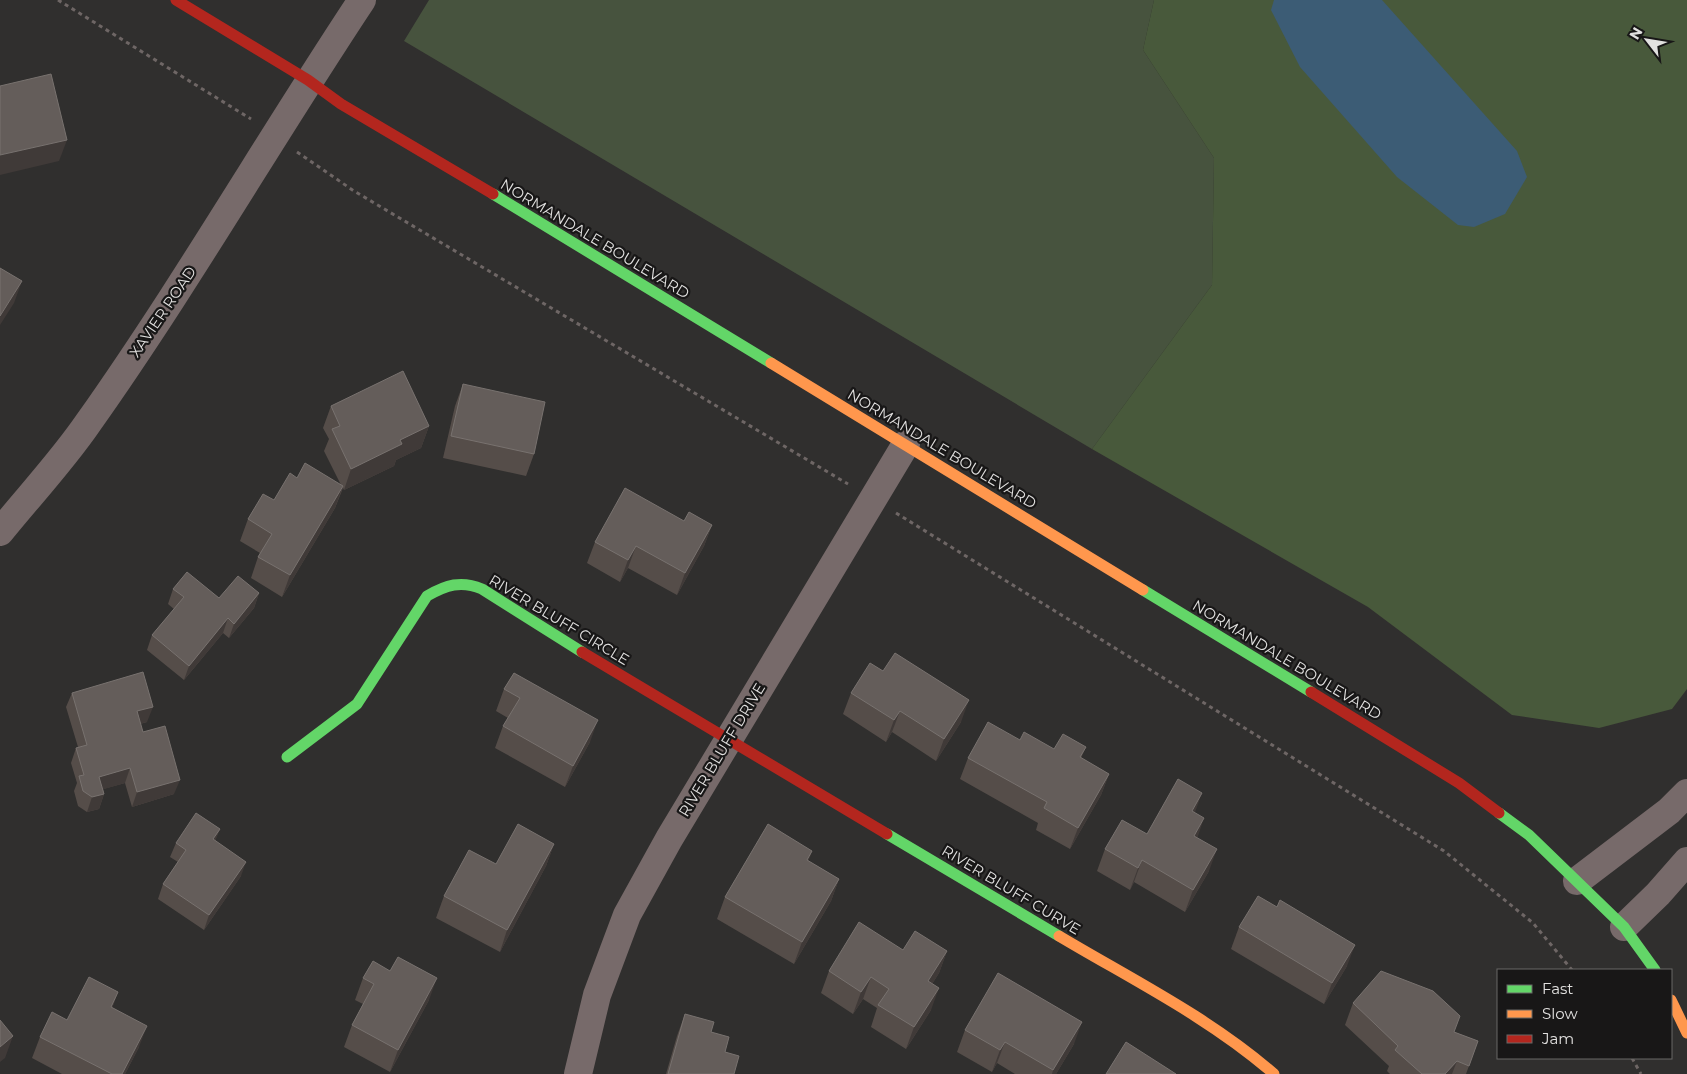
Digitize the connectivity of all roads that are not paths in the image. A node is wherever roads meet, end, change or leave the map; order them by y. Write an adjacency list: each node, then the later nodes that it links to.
1 (176, 0): 3 (street, NORMANDALE BOULEVARD)
2 (362, 0): 3 (street, XAVIER ROAD)
3 (308, 80): 4 (street, NORMANDALE BOULEVARD); 5 (street, XAVIER ROAD)
4 (906, 444): 6 (street, RIVER BLUFF DRIVE); 10 (street, NORMANDALE BOULEVARD)
5 (0, 532)
6 (729, 740): 7 (street, RIVER BLUFF CIRCLE); 15 (street, RIVER BLUFF DRIVE); 16 (street, RIVER BLUFF CURVE)
7 (287, 757)
8 (1687, 793): 10 (street)
9 (1687, 861): 11 (street)
10 (1577, 881): 11 (street, NORMANDALE BOULEVARD)
11 (1624, 927): 12 (street, NORMANDALE BOULEVARD)
12 (1654, 969)
13 (1672, 1002): 14 (street)
14 (1687, 1033)
15 (578, 1074)
16 (1274, 1074)

